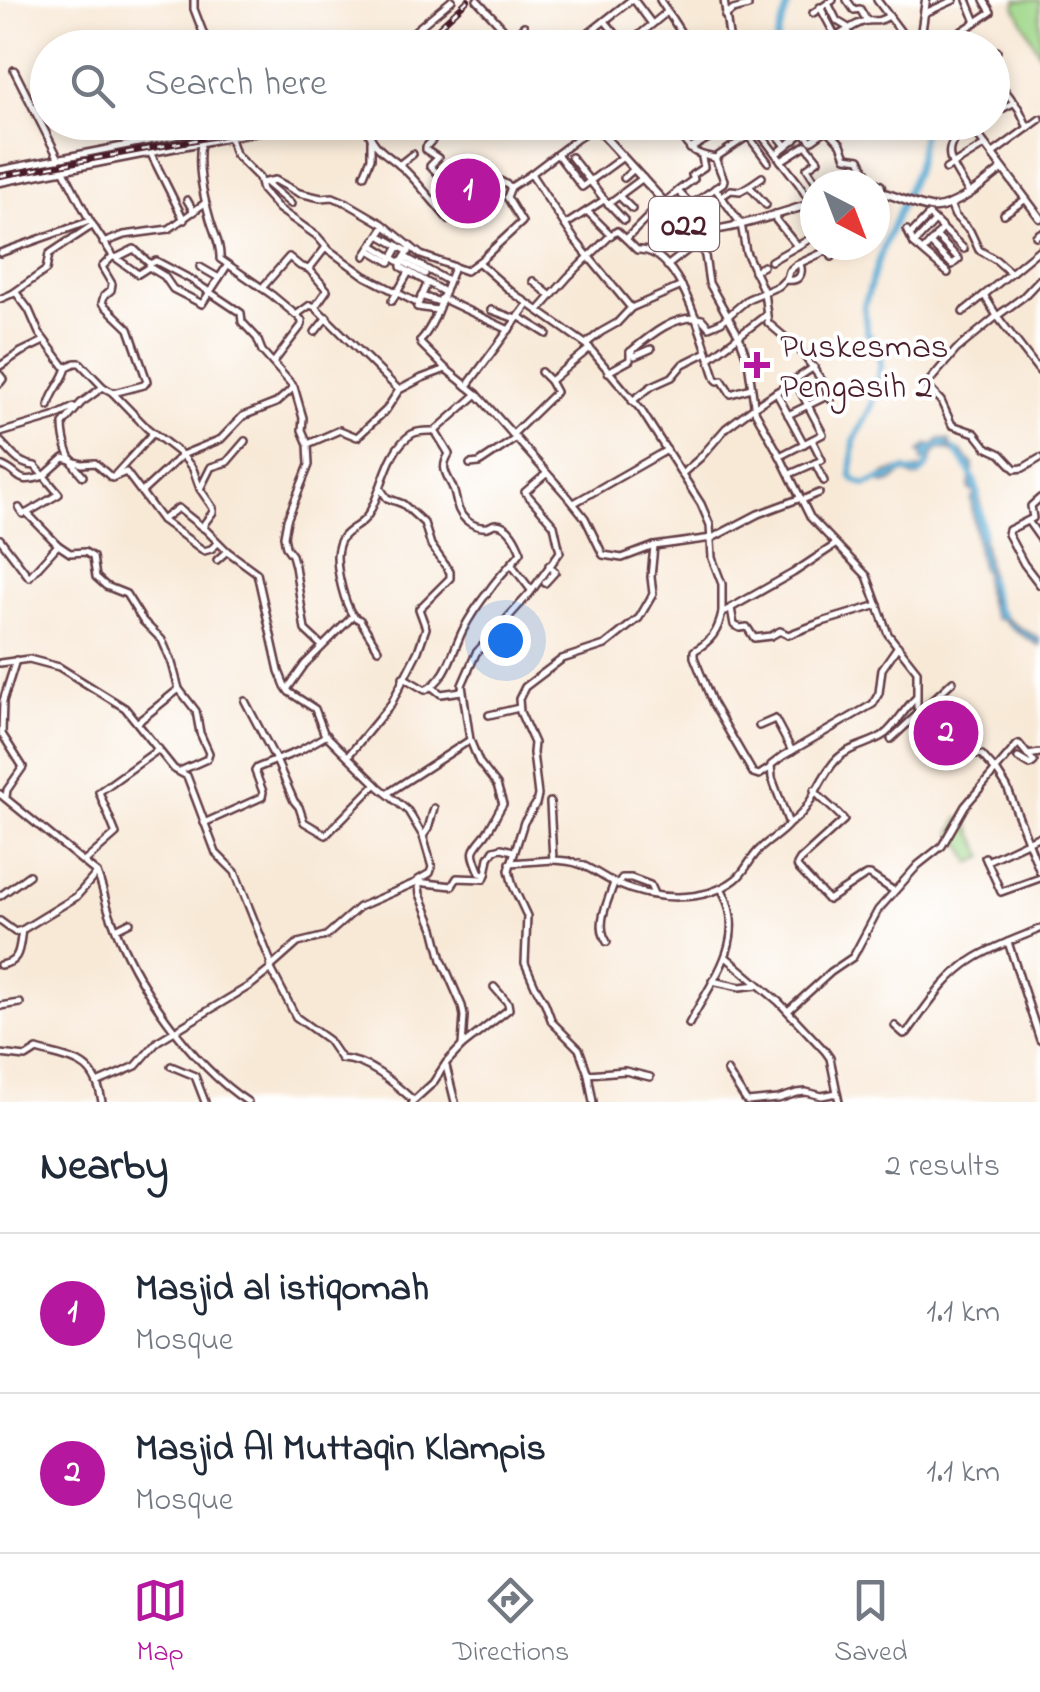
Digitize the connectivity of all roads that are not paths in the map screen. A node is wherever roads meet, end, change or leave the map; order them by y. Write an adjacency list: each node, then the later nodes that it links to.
1 (194, 0): 26 (street)
2 (452, 0): 27 (street)
3 (477, 0): 28 (street)
4 (632, 0): 21 (street); 24 (street)
5 (660, 0): 16 (street)
6 (724, 0): 19 (street)
7 (847, 0): 22 (street)
8 (877, 0): 20 (street)
9 (926, 0): 18 (main road)
10 (954, 0): 18 (street)
11 (967, 0): 23 (street)
12 (984, 0): 23 (street)
13 (830, 1): 15 (street); 36 (street)
14 (748, 6): 19 (street)
15 (820, 7): 17 (street); 35 (street)
16 (668, 11): 24 (street); 33 (street)
17 (813, 12)
18 (924, 14): 38 (main road)
19 (725, 16): 34 (street)
20 (889, 16): 22 (street); 37 (street)
21 (604, 20): 30 (street); 31 (street)
22 (867, 21): 36 (street)
23 (981, 21): 39 (street)
24 (652, 24): 32 (street)
25 (524, 26): 29 (street)
26 (201, 30)
27 (416, 30)
28 (505, 30)
29 (520, 30)
30 (591, 30)
31 (612, 30)
32 (645, 30)
33 (680, 30)
34 (728, 30)
35 (833, 30)
36 (848, 30)
37 (901, 30)
38 (920, 30)
39 (964, 30)
40 (14, 70): 42 (street)
41 (1010, 95): 43 (street)
42 (30, 101)
43 (1015, 102): 44 (street); 46 (street)
44 (1010, 105)
45 (1040, 120): 46 (street)
46 (1028, 128): 47 (street)
47 (1010, 135)
48 (50, 140): 83 (street)
49 (182, 140): 83 (street)
50 (192, 140): 74 (main road)
51 (201, 140): 113 (street)
52 (231, 140): 101 (street)
53 (432, 140): 117 (street)
54 (574, 140): 76 (street)
55 (608, 140): 80 (main road, 022)
56 (684, 140): 73 (street)
57 (706, 140): 73 (street)
58 (742, 140): 82 (street)
59 (751, 140): 85 (street)
60 (765, 140): 77 (street)
61 (781, 140): 72 (street)
62 (795, 140): 72 (street)
63 (807, 140): 70 (street)
64 (814, 140): 70 (street)
65 (837, 140): 92 (street)
66 (952, 140): 87 (street)
67 (981, 140): 71 (main road)
68 (1004, 140): 78 (street)
69 (371, 141): 86 (street); 95 (street)
70 (809, 144): 84 (street); 91 (street)
71 (985, 145): 78 (main road); 87 (street)
72 (786, 146): 77 (street)
73 (690, 149): 81 (street)
74 (151, 154): 93 (main road); 128 (street)
75 (413, 154): 86 (street)
76 (557, 154): 94 (street); 100 (street)
77 (776, 154): 84 (street)
78 (992, 154): 89 (main road)
79 (570, 156): 100 (street)
80 (623, 157): 88 (main road, 022); 100 (street)
81 (702, 158): 82 (street); 106 (street)
82 (715, 158): 105 (street)
83 (60, 159): 90 (street)
84 (782, 160): 104 (street)
85 (768, 162)
86 (399, 165): 117 (street)
87 (950, 167): 107 (street)
88 (634, 168): 97 (street); 98 (main road, 022)
89 (1002, 169): 107 (main road); 112 (main road)
90 (0, 170)
91 (808, 170)
92 (865, 170)
93 (64, 171): 99 (main road); 132 (street)
94 (531, 174): 103 (street); 133 (street)
95 (364, 175)
96 (762, 177): 102 (street)
97 (624, 178)
98 (642, 178): 109 (street); 115 (main road, 022)
99 (0, 182)
100 (591, 182): 114 (street)
101 (264, 183): 116 (street); 135 (street); 153 (street)
102 (749, 186): 110 (street); 119 (street)
103 (512, 187): 117 (street); 168 (street)
104 (800, 187)
105 (716, 188): 106 (street); 110 (street)
106 (678, 191): 115 (street)
107 (969, 193): 118 (main road)
108 (890, 194): 118 (main road)
109 (620, 196): 114 (street); 121 (street)
110 (722, 196): 134 (street)
111 (187, 200): 123 (street)
112 (1026, 200): 126 (street); 127 (main road)
113 (206, 202): 123 (street); 171 (street)
114 (607, 202): 122 (street); 129 (street)
115 (664, 202): 124 (street); 137 (main road, 022)
116 (291, 204)
117 (471, 204)
118 (950, 204): 131 (street)
119 (766, 205)
120 (800, 207): 125 (main road, 022)
121 (632, 209)
122 (587, 211): 133 (street); 139 (street)
123 (194, 212): 128 (street)
124 (650, 214): 143 (street); 159 (street)
125 (776, 214): 134 (main road, 022); 152 (street)
126 (1004, 214)
127 (1040, 218)
128 (184, 220): 147 (street)
129 (624, 220)
130 (935, 221): 136 (street); 150 (street); 150 (street)
131 (962, 222): 140 (street); 144 (street)
132 (92, 223): 147 (street); 156 (street); 191 (street)
133 (564, 224): 162 (street)
134 (741, 224): 137 (main road, 022); 177 (street)
135 (385, 226): 138 (street); 141 (street)
136 (943, 229): 140 (street); 142 (street)
137 (698, 232): 146 (street)
138 (396, 234): 145 (street); 161 (street)
139 (611, 235): 143 (street); 162 (street)
140 (950, 235): 154 (street)
141 (380, 236): 145 (street); 158 (street)
142 (936, 236): 148 (street); 163 (street)
143 (626, 239): 172 (street)
144 (973, 239): 154 (street); 179 (street)
145 (390, 241): 151 (street); 158 (street)
146 (698, 242): 159 (street); 213 (street)
147 (104, 243): 164 (street)
148 (930, 243): 157 (street); 163 (street)
149 (800, 244): 152 (street)
150 (914, 244): 157 (street)
151 (400, 246): 161 (street); 165 (street)
152 (796, 246): 167 (street)
153 (326, 247): 176 (street); 197 (street)
154 (964, 249): 163 (street)
155 (1040, 250): 179 (street)
156 (0, 252)
157 (923, 252): 180 (street)
158 (381, 254): 165 (street)
159 (682, 254): 172 (street)
160 (422, 255): 161 (street); 169 (street); 175 (street)
161 (406, 256): 165 (street); 169 (street); 178 (street); 181 (street)
162 (589, 256): 196 (street); 203 (street)
163 (958, 256)
164 (114, 257): 192 (street); 192 (street); 243 (street)
165 (392, 258)
166 (809, 260): 170 (street)
167 (771, 261)
168 (478, 263): 175 (street); 201 (street)
169 (416, 264): 181 (street)
170 (800, 264): 184 (street); 184 (street)
171 (227, 266): 182 (street); 189 (street)
172 (667, 266): 188 (street)
173 (763, 266): 177 (street)
174 (200, 267): 182 (street)
175 (454, 268): 185 (street)
176 (309, 269): 189 (street); 202 (street)
177 (754, 271): 190 (street)
178 (409, 272): 181 (street); 197 (street)
179 (1011, 273): 187 (street)
180 (948, 274)
181 (425, 277): 185 (street); 195 (street); 198 (street)
182 (219, 278): 192 (street)
183 (1040, 279): 210 (street)
184 (786, 280): 190 (street)
185 (448, 281): 198 (street)
186 (534, 281): 196 (street)
187 (996, 285): 193 (street); 194 (street)
188 (682, 286): 203 (street); 212 (street)
189 (262, 288): 208 (street)
190 (764, 292): 209 (street); 213 (street)
191 (12, 294): 199 (street); 219 (street)
192 (209, 294): 224 (street)
193 (984, 295): 207 (street); 210 (street)
194 (1003, 295)
195 (421, 296): 198 (street); 200 (street)
196 (551, 296): 206 (street)
197 (394, 297): 200 (street)
198 (441, 297): 204 (street); 215 (street)
199 (0, 299)
200 (418, 303): 204 (street)
201 (528, 303): 206 (street); 214 (street)
202 (315, 307): 208 (street); 211 (street)
203 (631, 308): 220 (street)
204 (437, 310): 228 (street)
205 (491, 310): 214 (street)
206 (539, 310): 220 (street)
207 (963, 312)
208 (297, 315): 224 (street)
209 (766, 316): 218 (street); 226 (street)
210 (996, 316): 231 (street); 263 (street)
211 (327, 317): 216 (street); 241 (street)
212 (695, 317): 213 (street); 222 (street); 223 (street)
213 (728, 317): 218 (street)
214 (518, 318): 215 (street); 217 (street)
215 (508, 330): 237 (street)
216 (315, 332)
217 (547, 334)
218 (739, 336): 223 (street); 240 (street)
219 (44, 341): 225 (street); 227 (street)
220 (588, 346): 230 (street); 235 (street)
221 (652, 349): 222 (street)
222 (630, 352): 230 (street)
223 (709, 355): 240 (street); 245 (street)
224 (273, 363): 239 (street)
225 (0, 366)
226 (814, 367): 233 (street); 247 (street)
227 (67, 368): 238 (street); 248 (street)
228 (446, 369): 237 (street); 241 (street)
229 (541, 372): 235 (street)
230 (608, 372): 245 (street)
231 (1040, 372)
232 (0, 375): 236 (street)
233 (794, 379): 242 (street); 247 (street)
234 (739, 380): 240 (street)
235 (550, 381): 254 (street)
236 (0, 383)
237 (467, 386): 244 (street)
238 (103, 387): 243 (street); 246 (street)
239 (294, 387): 258 (street); 261 (street)
240 (749, 389): 249 (street)
241 (399, 390): 258 (street)
242 (776, 392): 249 (street); 250 (street)
243 (113, 394): 253 (street)
244 (477, 394): 251 (street); 254 (street)
245 (632, 401): 260 (street)
246 (81, 403): 252 (street); 264 (street)
247 (810, 405): 250 (street); 256 (street)
248 (49, 406)
249 (754, 407): 262 (street); 268 (street)
250 (788, 415): 259 (street)
251 (435, 431): 275 (street); 296 (street)
252 (0, 432)
253 (154, 434): 261 (street); 273 (street)
254 (514, 437): 266 (street); 269 (street)
255 (244, 440): 276 (street)
256 (812, 440): 259 (street); 265 (street)
257 (0, 441): 271 (street)
258 (308, 444): 305 (street)
259 (804, 444): 262 (street)
260 (667, 450): 268 (street); 281 (street)
261 (182, 455): 276 (street); 277 (street)
262 (780, 456): 270 (street)
263 (1040, 458)
264 (72, 460): 271 (street); 272 (street); 273 (street)
265 (815, 463): 270 (street); 274 (street)
266 (470, 464)
267 (0, 465): 271 (street)
268 (683, 473): 287 (street)
269 (546, 474): 281 (street); 297 (street)
270 (789, 474): 280 (street)
271 (44, 476): 283 (street)
272 (83, 476)
273 (112, 478): 277 (street)
274 (824, 481)
275 (380, 488): 304 (street); 310 (street)
276 (200, 489): 286 (street)
277 (142, 492): 284 (street)
278 (819, 493): 280 (street)
279 (1040, 498): 285 (street)
280 (801, 499): 287 (street); 291 (street)
281 (574, 504): 293 (street)
282 (19, 508): 283 (street)
283 (27, 514): 292 (street)
284 (162, 520): 286 (street); 290 (street)
285 (1028, 521): 288 (street); 299 (street)
286 (206, 530): 290 (street)
287 (712, 538): 293 (street); 303 (street)
288 (1040, 538)
289 (0, 540): 292 (street)
290 (218, 543): 294 (street)
291 (835, 544): 301 (street); 302 (street)
292 (58, 545): 314 (street)
293 (654, 546): 318 (street)
294 (227, 551): 295 (street); 313 (street)
295 (218, 560)
296 (511, 564): 300 (street); 312 (street)
297 (549, 565): 298 (street); 300 (street)
298 (546, 584)
299 (1040, 586)
300 (532, 591): 315 (street)
301 (878, 605): 302 (street); 306 (street)
302 (731, 608): 303 (street)
303 (722, 613): 333 (street)
304 (353, 616): 305 (street); 307 (street)
305 (322, 646): 313 (street)
306 (898, 646): 316 (street); 327 (street)
307 (378, 649)
308 (16, 660): 309 (street); 321 (street); 339 (street)
309 (0, 663)
310 (403, 677): 312 (street); 330 (street)
311 (953, 680): 319 (street)
312 (432, 687): 315 (street)
313 (287, 689): 323 (street)
314 (178, 690): 321 (street); 335 (street)
315 (462, 691): 325 (street)
316 (919, 696): 319 (street); 337 (street)
317 (246, 701): 332 (street)
318 (519, 708): 320 (street); 347 (street)
319 (920, 713): 324 (street); 334 (street)
320 (490, 715)
321 (137, 723): 326 (street)
322 (759, 726): 327 (street)
323 (327, 736): 330 (street); 332 (street)
324 (891, 739)
325 (470, 740): 338 (street); 352 (street)
326 (159, 749): 335 (street); 349 (street)
327 (792, 752): 333 (street)
328 (1040, 753): 329 (street)
329 (1028, 755): 331 (street); 334 (street)
330 (348, 756): 336 (street)
331 (1018, 758)
332 (276, 760): 336 (street); 342 (street)
333 (770, 768): 343 (street)
334 (995, 768): 346 (street); 358 (street)
335 (179, 771): 342 (street)
336 (376, 784): 338 (street)
337 (814, 790): 343 (street); 358 (street)
338 (388, 793): 344 (street)
339 (3, 796): 349 (street)
340 (550, 802): 348 (street)
341 (434, 808): 344 (street)
342 (204, 823): 369 (street)
343 (789, 824): 357 (street)
344 (423, 836): 355 (street)
345 (1040, 836): 346 (street)
346 (1028, 843): 354 (street); 354 (street)
347 (514, 851): 350 (street); 352 (street)
348 (553, 860): 350 (street); 356 (street)
349 (84, 862): 351 (street)
350 (510, 863): 385 (street)
351 (97, 873): 362 (street); 363 (street)
352 (486, 874): 355 (street)
353 (29, 875): 359 (street)
354 (1040, 875)
355 (417, 882): 369 (street); 380 (street)
356 (616, 884): 357 (street); 365 (street)
357 (721, 888): 367 (street)
358 (894, 892): 375 (street)
359 (0, 896)
360 (0, 921): 363 (street)
361 (130, 922): 362 (street)
362 (116, 929): 378 (street)
363 (22, 930): 368 (street)
364 (1040, 930): 366 (street)
365 (608, 942)
366 (1008, 942): 377 (street); 379 (street)
367 (726, 957): 370 (street); 371 (street)
368 (0, 965)
369 (271, 968): 378 (street); 389 (street)
370 (712, 981): 371 (street); 376 (street)
371 (759, 985): 375 (street)
372 (494, 987): 380 (street)
373 (20, 1003): 374 (street)
374 (0, 1006)
375 (788, 1012): 388 (street)
376 (689, 1024)
377 (896, 1026)
378 (175, 1030): 387 (street); 392 (street)
379 (1040, 1040)
380 (462, 1046): 382 (street)
381 (0, 1054): 387 (street)
382 (446, 1063): 389 (street); 393 (street)
383 (171, 1066): 391 (street)
384 (728, 1071): 388 (street)
385 (588, 1074): 386 (street); 394 (street)
386 (650, 1077)
387 (99, 1082): 390 (street)
388 (837, 1092): 395 (street)
389 (413, 1101)
390 (102, 1102)
391 (205, 1102)
392 (248, 1102)
393 (455, 1102)
394 (593, 1102)
395 (840, 1102)

